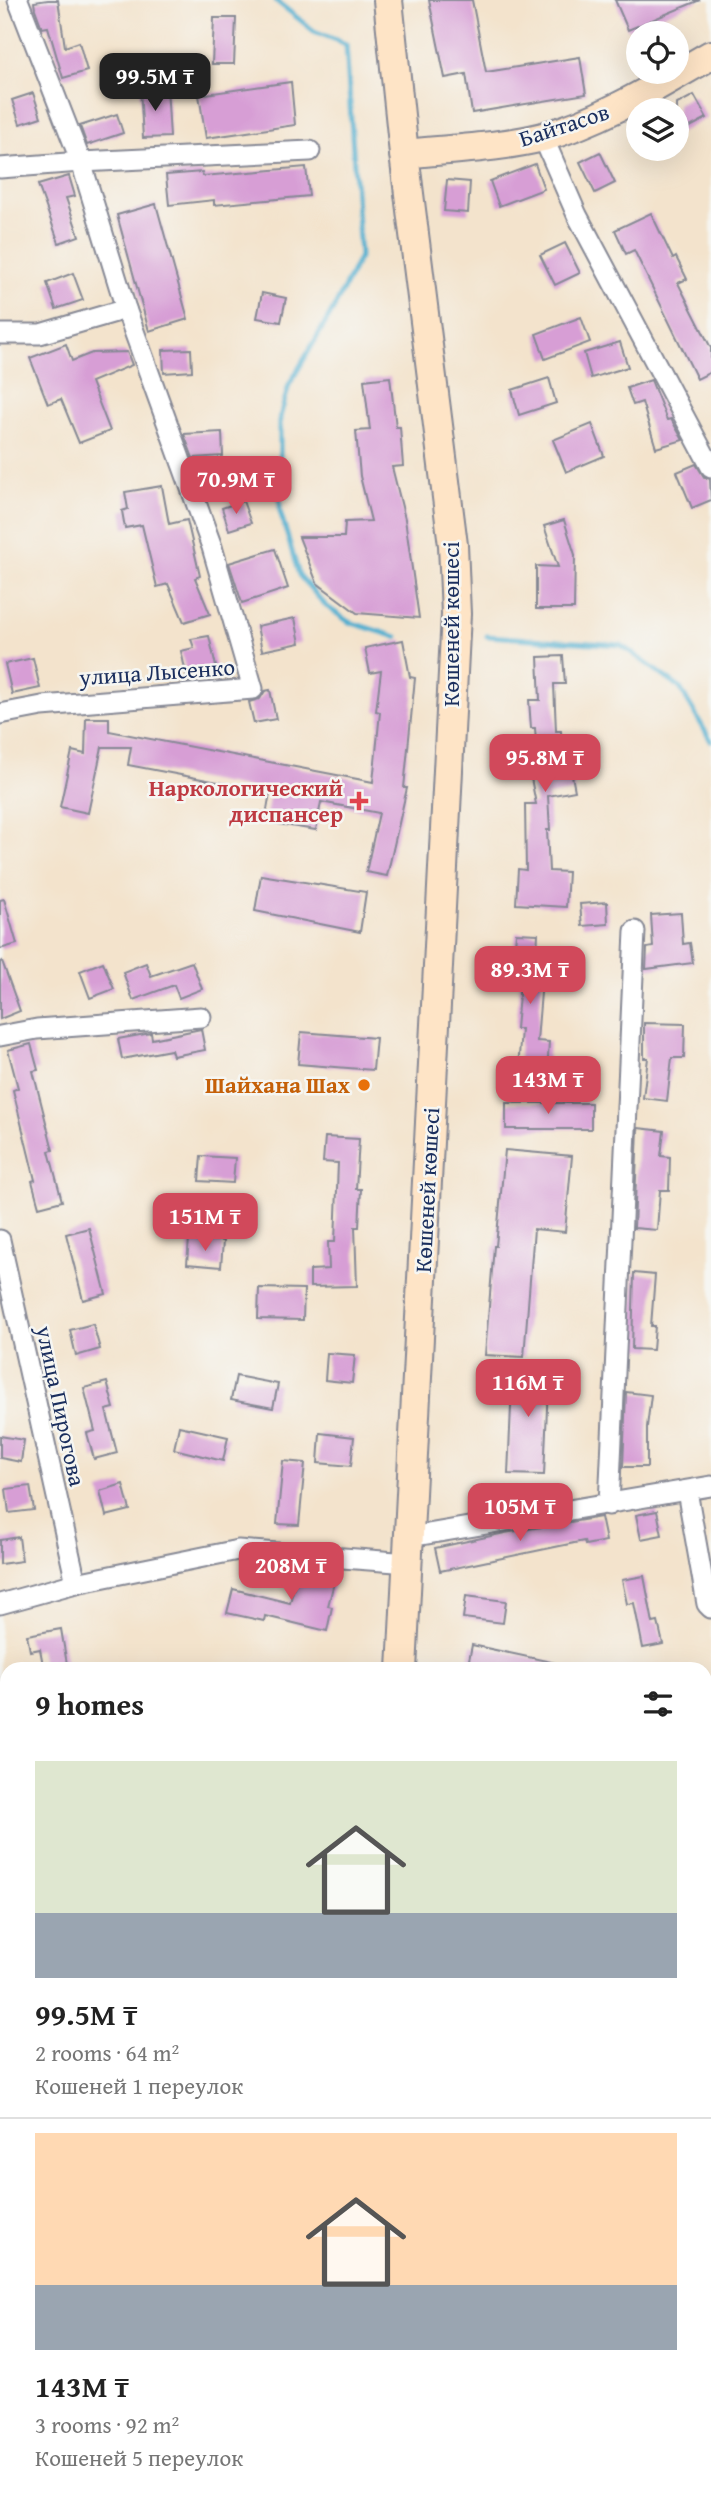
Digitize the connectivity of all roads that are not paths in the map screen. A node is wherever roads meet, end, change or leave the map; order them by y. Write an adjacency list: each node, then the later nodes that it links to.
1 (18, 0): 7 (street, улица Лысенко)
2 (388, 0): 6 (main road, Көшеней көшесі)
3 (711, 55): 4 (main road, Байтасов)
4 (543, 136): 6 (main road, Байтасов); 11 (street)
5 (310, 151): 7 (street)
6 (404, 154): 20 (main road, Көшеней көшесі)
7 (81, 162): 8 (street); 9 (street, улица Лысенко)
8 (0, 169)
9 (126, 309): 10 (street); 12 (street, улица Лысенко)
10 (0, 334)
11 (711, 467)
12 (0, 714)
13 (635, 931): 19 (street)
14 (201, 1017): 15 (street)
15 (0, 1036)
16 (0, 1240): 21 (street, улица Пирогова)
17 (711, 1486): 18 (street)
18 (687, 1491): 19 (street); 23 (street)
19 (609, 1505): 20 (street)
20 (410, 1550): 21 (street); 24 (main road, Көшеней көшесі)
21 (76, 1583): 22 (street)
22 (0, 1604)
23 (711, 1608)
24 (403, 1662)

